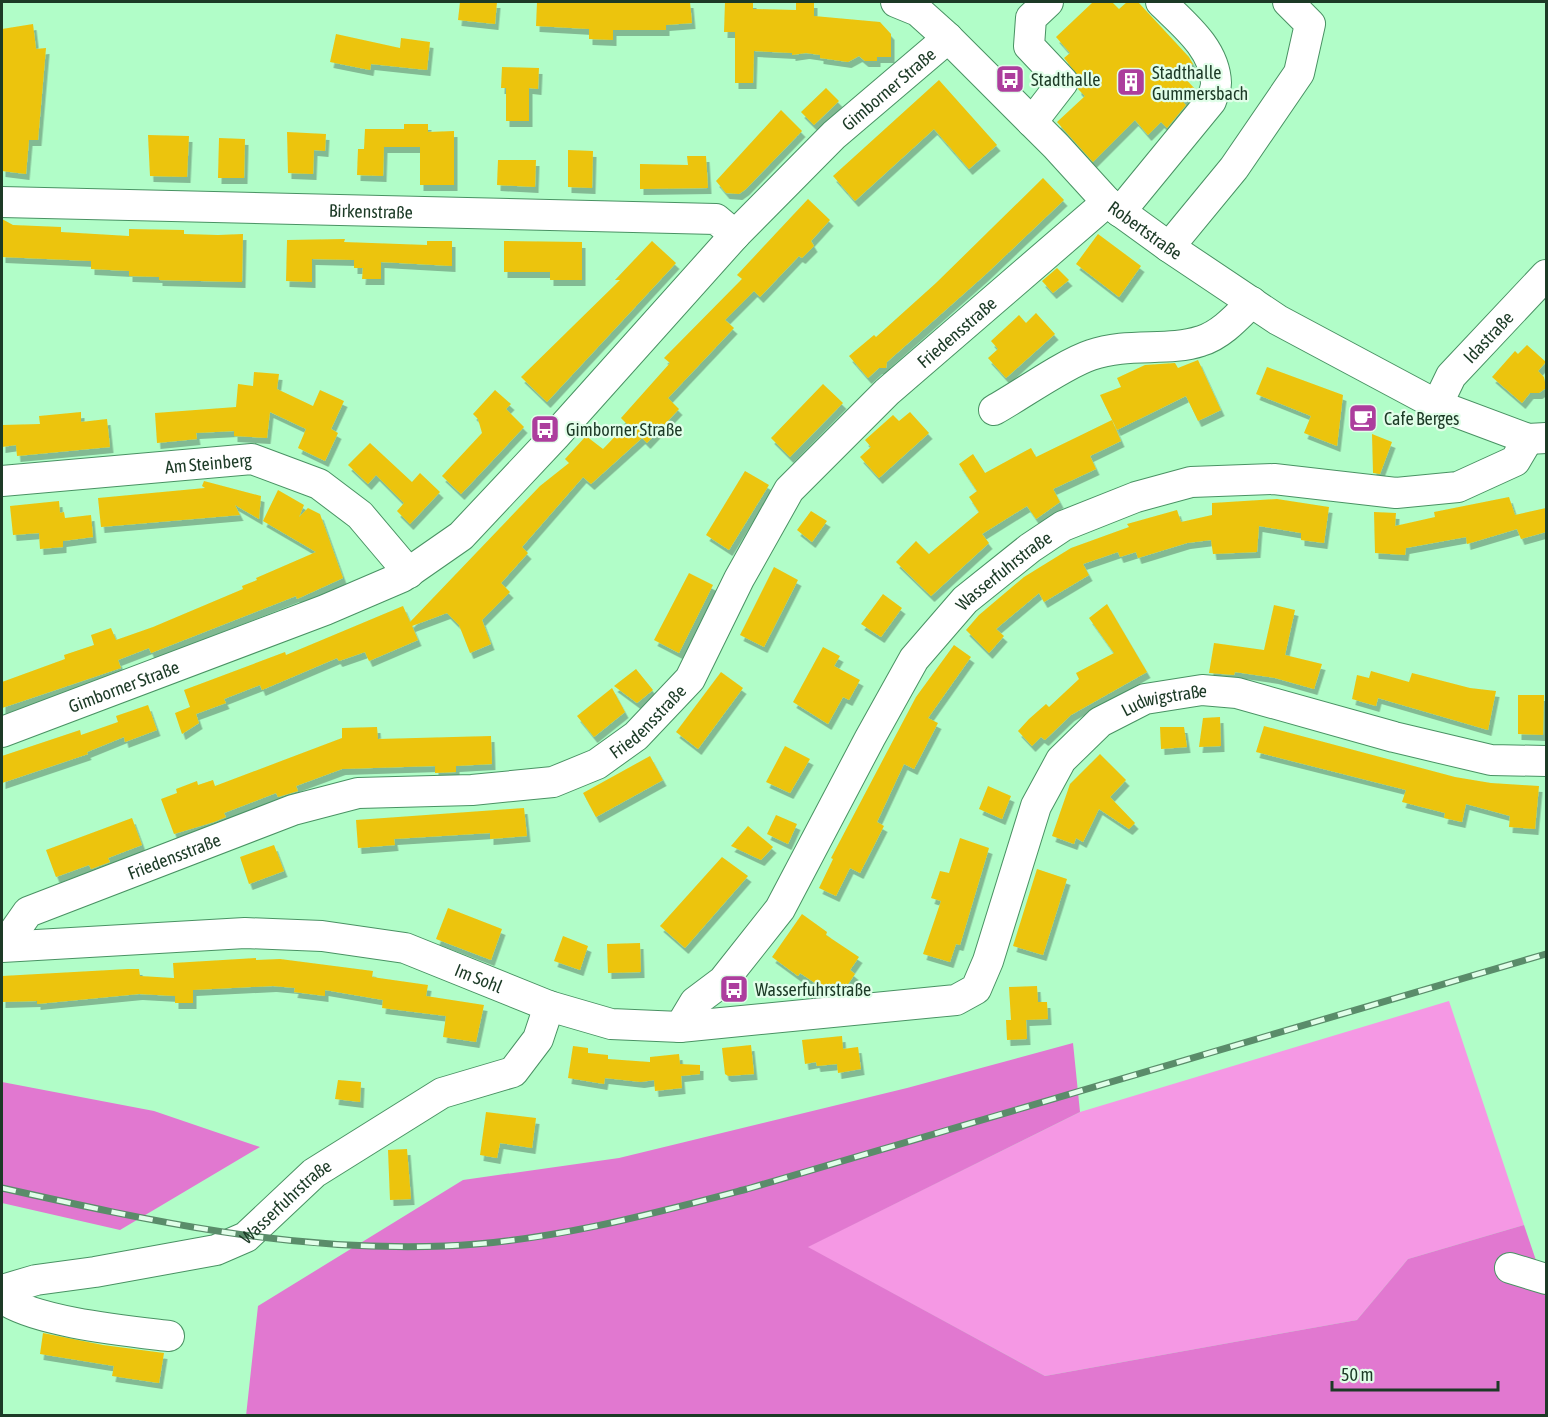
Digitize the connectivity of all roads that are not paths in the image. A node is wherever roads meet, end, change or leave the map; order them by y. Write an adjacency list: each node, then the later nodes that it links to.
1 (896, 2): 5 (street, Robertstraße)
2 (1048, 2): 6 (street)
3 (1161, 2): 8 (street, Friedensstraße)
4 (1288, 2): 10 (street)
5 (948, 38): 6 (street, Robertstraße); 9 (street, Gimborner Straße)
6 (1032, 122): 8 (street, Robertstraße)
7 (2, 202): 9 (street, Birkenstraße)
8 (1113, 207): 10 (street, Robertstraße); 20 (street, Friedensstraße)
9 (735, 235): 17 (street, Gimborner Straße)
10 (1169, 247): 12 (street, Robertstraße)
11 (1546, 275): 13 (street, Idastraße)
12 (1252, 302): 13 (street, Robertstraße); 14 (street)
13 (1437, 405): 15 (street, Robertstraße)
14 (994, 410)
15 (1537, 439): 23 (street, Wasserfuhrstraße)
16 (2, 481): 17 (street, Am Steinberg)
17 (409, 573): 18 (street, Gimborner Straße)
18 (2, 732)
19 (1546, 761): 21 (street, Ludwigstraße)
20 (3, 946): 22 (street, Im Sohl)
21 (956, 1000): 23 (street, Im Sohl)
22 (549, 1006): 23 (street, Im Sohl); 26 (street, Wasserfuhrstraße)
23 (680, 1027)
24 (1510, 1268): 25 (street)
25 (1546, 1279)
26 (2, 1290)
27 (2, 1298): 28 (street)
28 (169, 1336)

